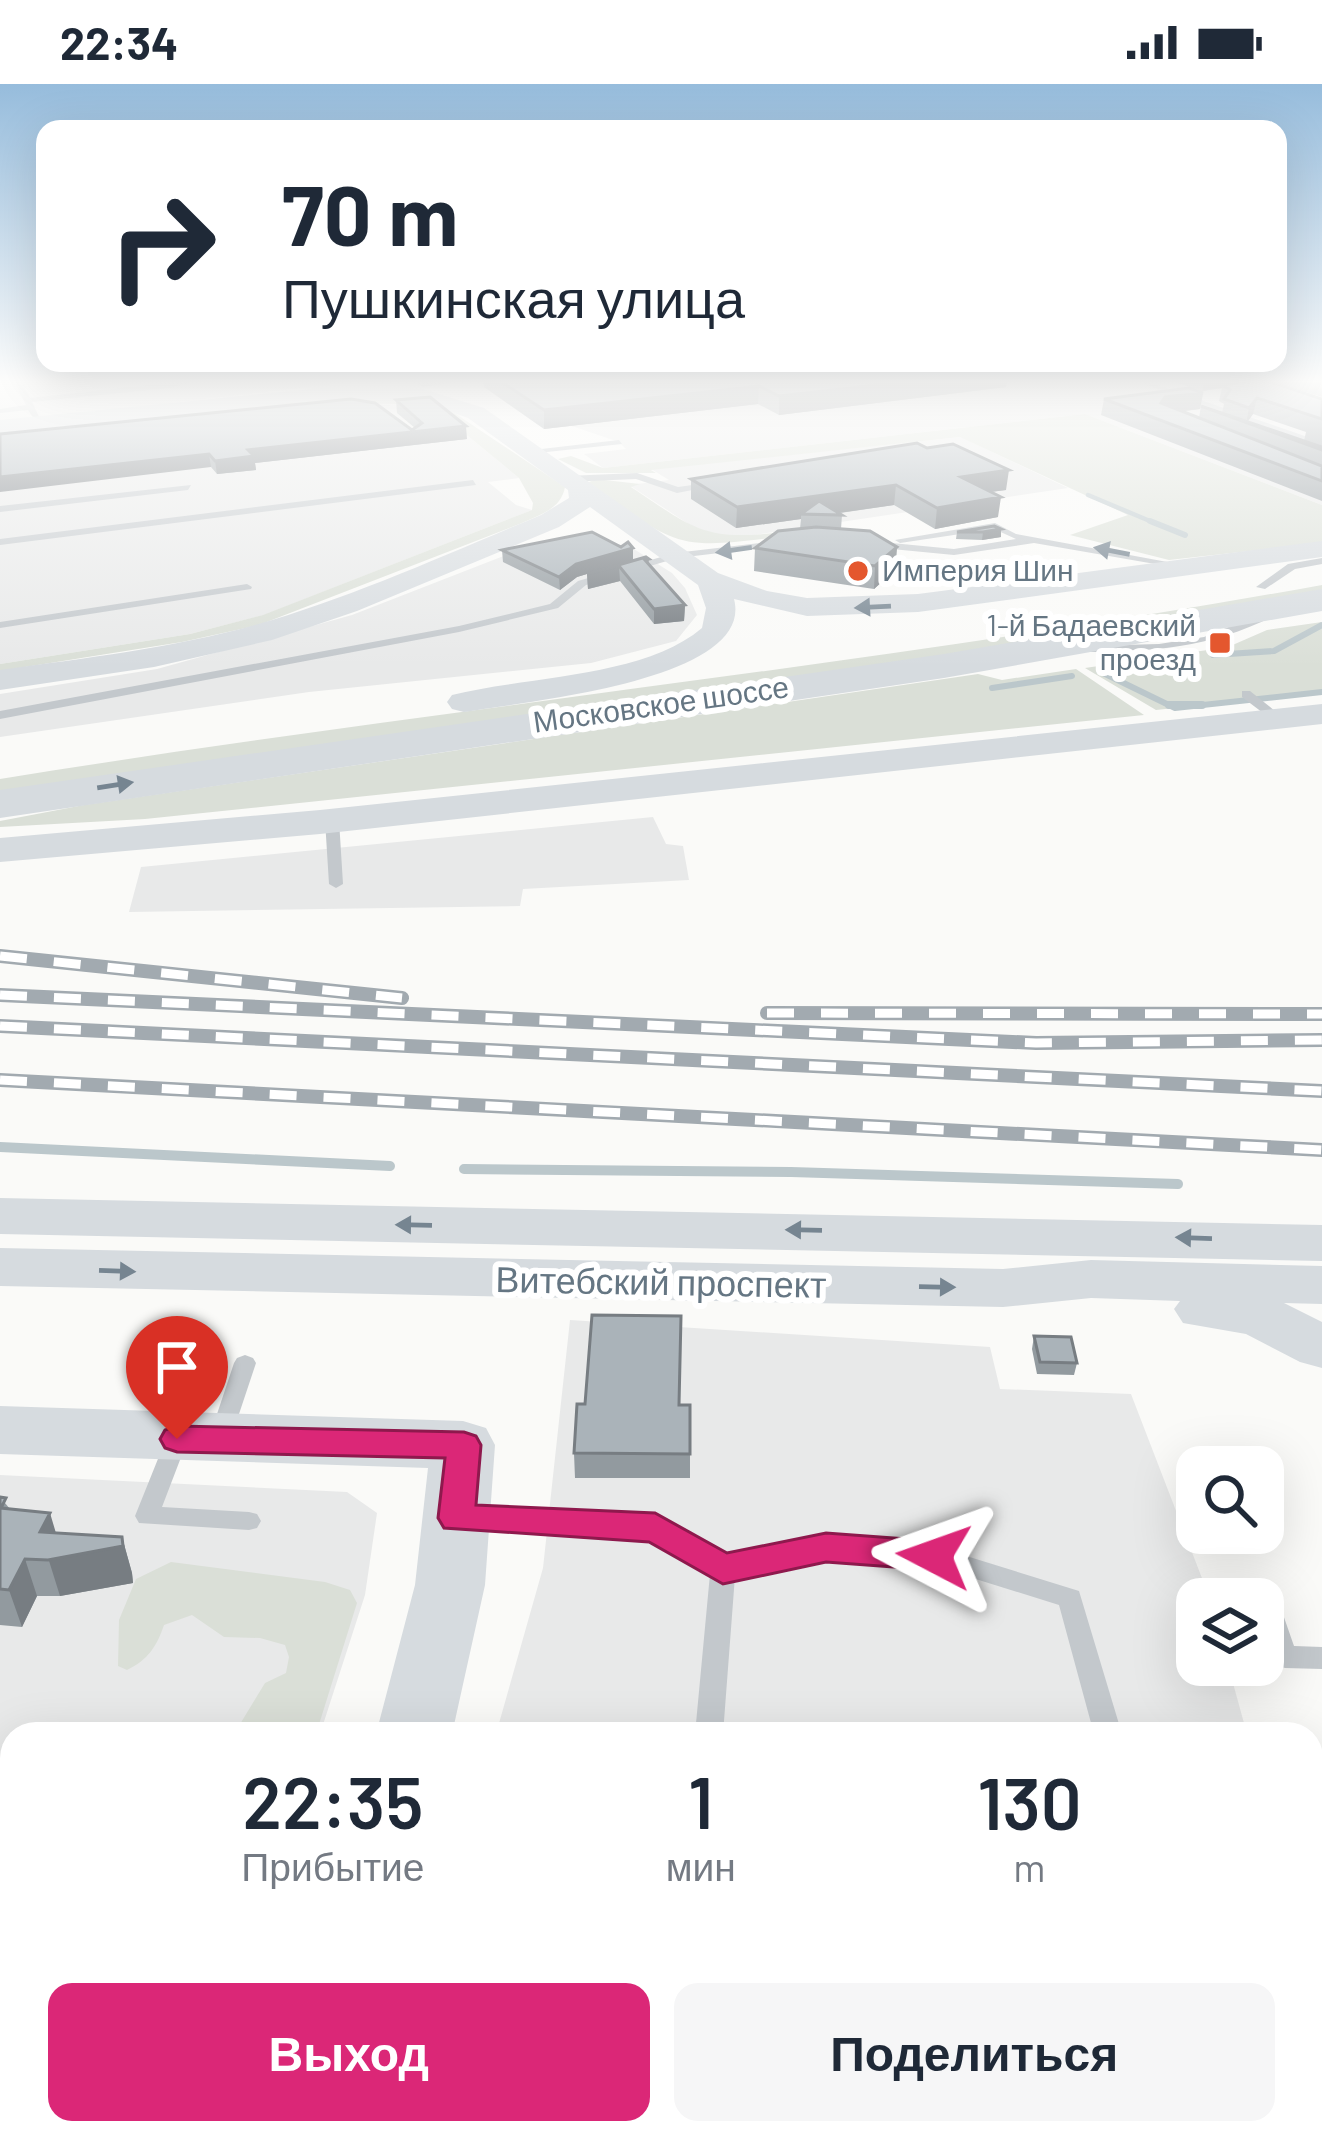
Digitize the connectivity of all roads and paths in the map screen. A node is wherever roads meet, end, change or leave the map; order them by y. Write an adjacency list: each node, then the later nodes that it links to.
1 (561, 475): 3 (street)
2 (473, 483): 10 (lane)
3 (573, 484): 4 (lane); 7 (street); 8 (street)
4 (720, 484)
5 (188, 487): 6 (lane)
6 (0, 509)
7 (619, 514): 8 (street); 15 (street)
8 (519, 535): 15 (street); 24 (street)
9 (1038, 539): 13 (lane); 13 (lane); 17 (lane, one-way to 9)
10 (0, 542)
11 (798, 543): 15 (lane, one-way to 15)
12 (853, 543): 13 (lane)
13 (872, 544)
14 (1322, 549): 17 (street)
15 (673, 552): 19 (street); 25 (lane)
16 (1322, 561): 21 (lane)
17 (1184, 566): 19 (street, one-way to 19)
18 (1322, 577): 21 (highway, Московское шоссе)
19 (708, 579): 29 (street)
20 (247, 587): 23 (lane)
21 (1270, 598): 22 (highway, Московское шоссе); 29 (highway, Московское шоссе); 35 (highway, Московское шоссе, one-way to 21)
22 (1322, 600)
23 (0, 625)
24 (261, 633): 25 (lane); 26 (street)
25 (274, 665): 30 (lane)
26 (33, 676): 27 (street); 30 (lane)
27 (0, 680)
28 (1246, 694): 33 (lane)
29 (464, 702): 34 (highway, Московское шоссе)
30 (44, 707): 32 (lane)
31 (1322, 714): 33 (street)
32 (0, 715)
33 (1279, 718): 36 (street)
34 (0, 770)
35 (0, 804)
36 (326, 821): 37 (street); 38 (street); 39 (lane)
37 (0, 850)
38 (0, 863)
39 (336, 884)
40 (0, 1216): 41 (street, Витебский проспект, one-way to 40)
41 (1318, 1262): 43 (street, Витебский проспект); 44 (street)
42 (0, 1267): 43 (street, Витебский проспект, one-way to 43)
43 (1003, 1288): 44 (street)
44 (1321, 1349)
45 (244, 1363): 47 (lane)
46 (0, 1430): 47 (street)
47 (198, 1439): 48 (street); 49 (lane)
48 (457, 1518): 50 (lane); 53 (street)
49 (249, 1521)
50 (723, 1569): 54 (lane); 55 (lane)
51 (1284, 1654): 52 (lane)
52 (1322, 1658)
53 (416, 1722)
54 (710, 1722)
55 (1105, 1722)

